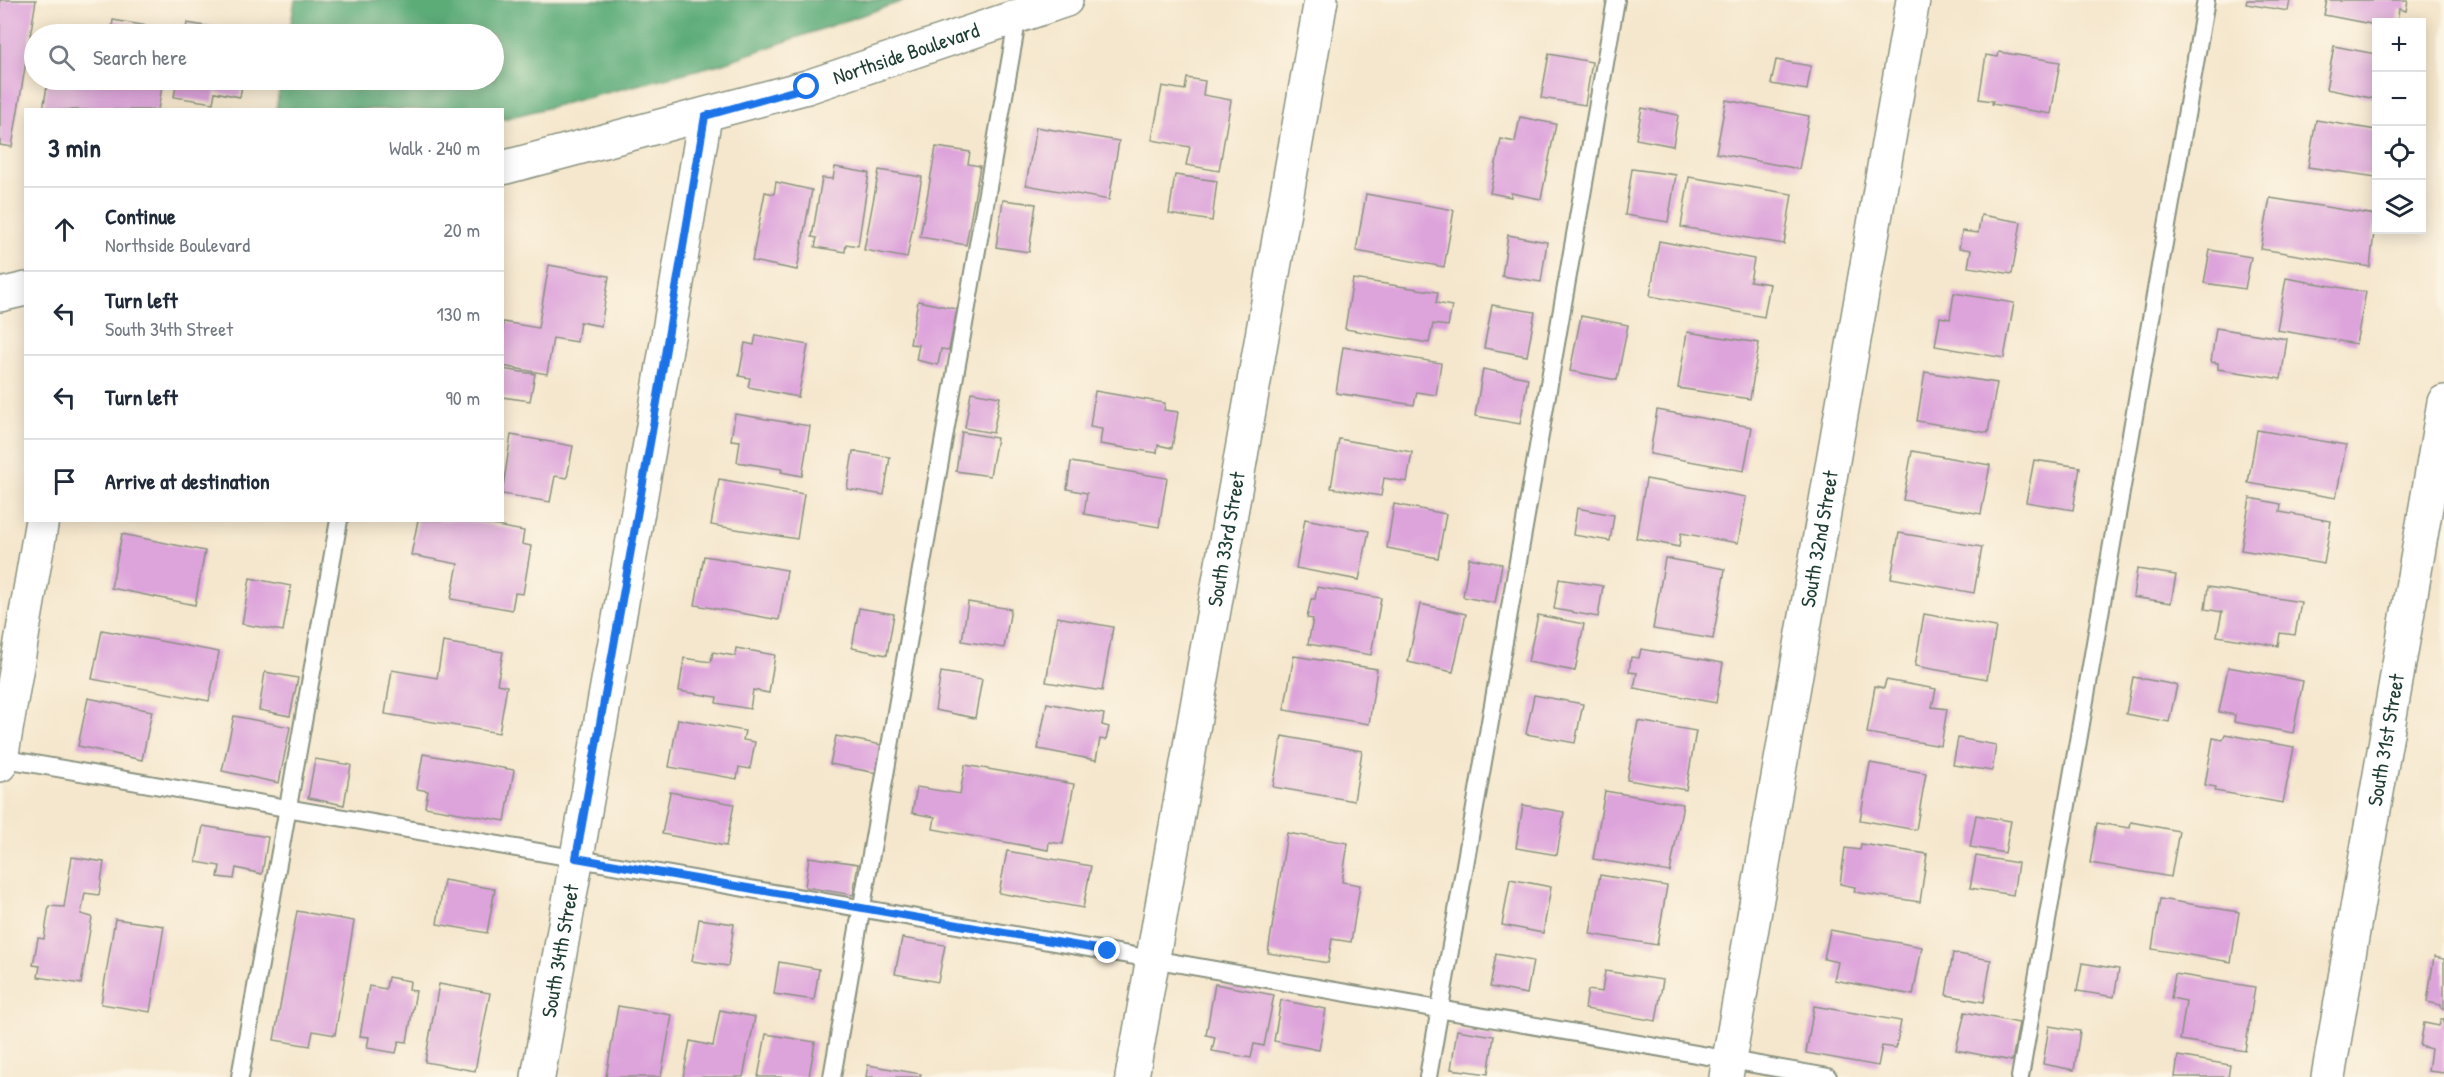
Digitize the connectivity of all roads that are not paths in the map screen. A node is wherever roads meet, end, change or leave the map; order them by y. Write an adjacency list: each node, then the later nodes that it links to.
1 (1066, 0): 6 (street, Northside Boulevard)
2 (1321, 0): 18 (street, South 33rd Street)
3 (1616, 0): 19 (lane)
4 (1913, 0): 20 (street, South 32nd Street)
5 (2206, 0): 27 (lane)
6 (1018, 16): 7 (street, Northside Boulevard); 17 (lane)
7 (705, 116): 8 (street, Northside Boulevard); 16 (street, South 34th Street)
8 (504, 167)
9 (24, 290): 10 (street)
10 (0, 296)
11 (2444, 402): 28 (street, South 31st Street)
12 (42, 522): 14 (street)
13 (339, 522): 15 (lane)
14 (0, 760): 15 (lane)
15 (288, 808): 16 (lane); 21 (lane)
16 (576, 858): 17 (lane); 22 (street, South 34th Street)
17 (862, 908): 18 (lane); 23 (lane)
18 (1152, 959): 19 (lane); 24 (street, South 33rd Street)
19 (1440, 1009): 20 (lane); 25 (lane)
20 (1728, 1068): 26 (lane)
21 (240, 1077)
22 (538, 1077)
23 (832, 1077)
24 (1132, 1077)
25 (1428, 1077)
26 (1828, 1077)
27 (2020, 1077)
28 (2328, 1077)

